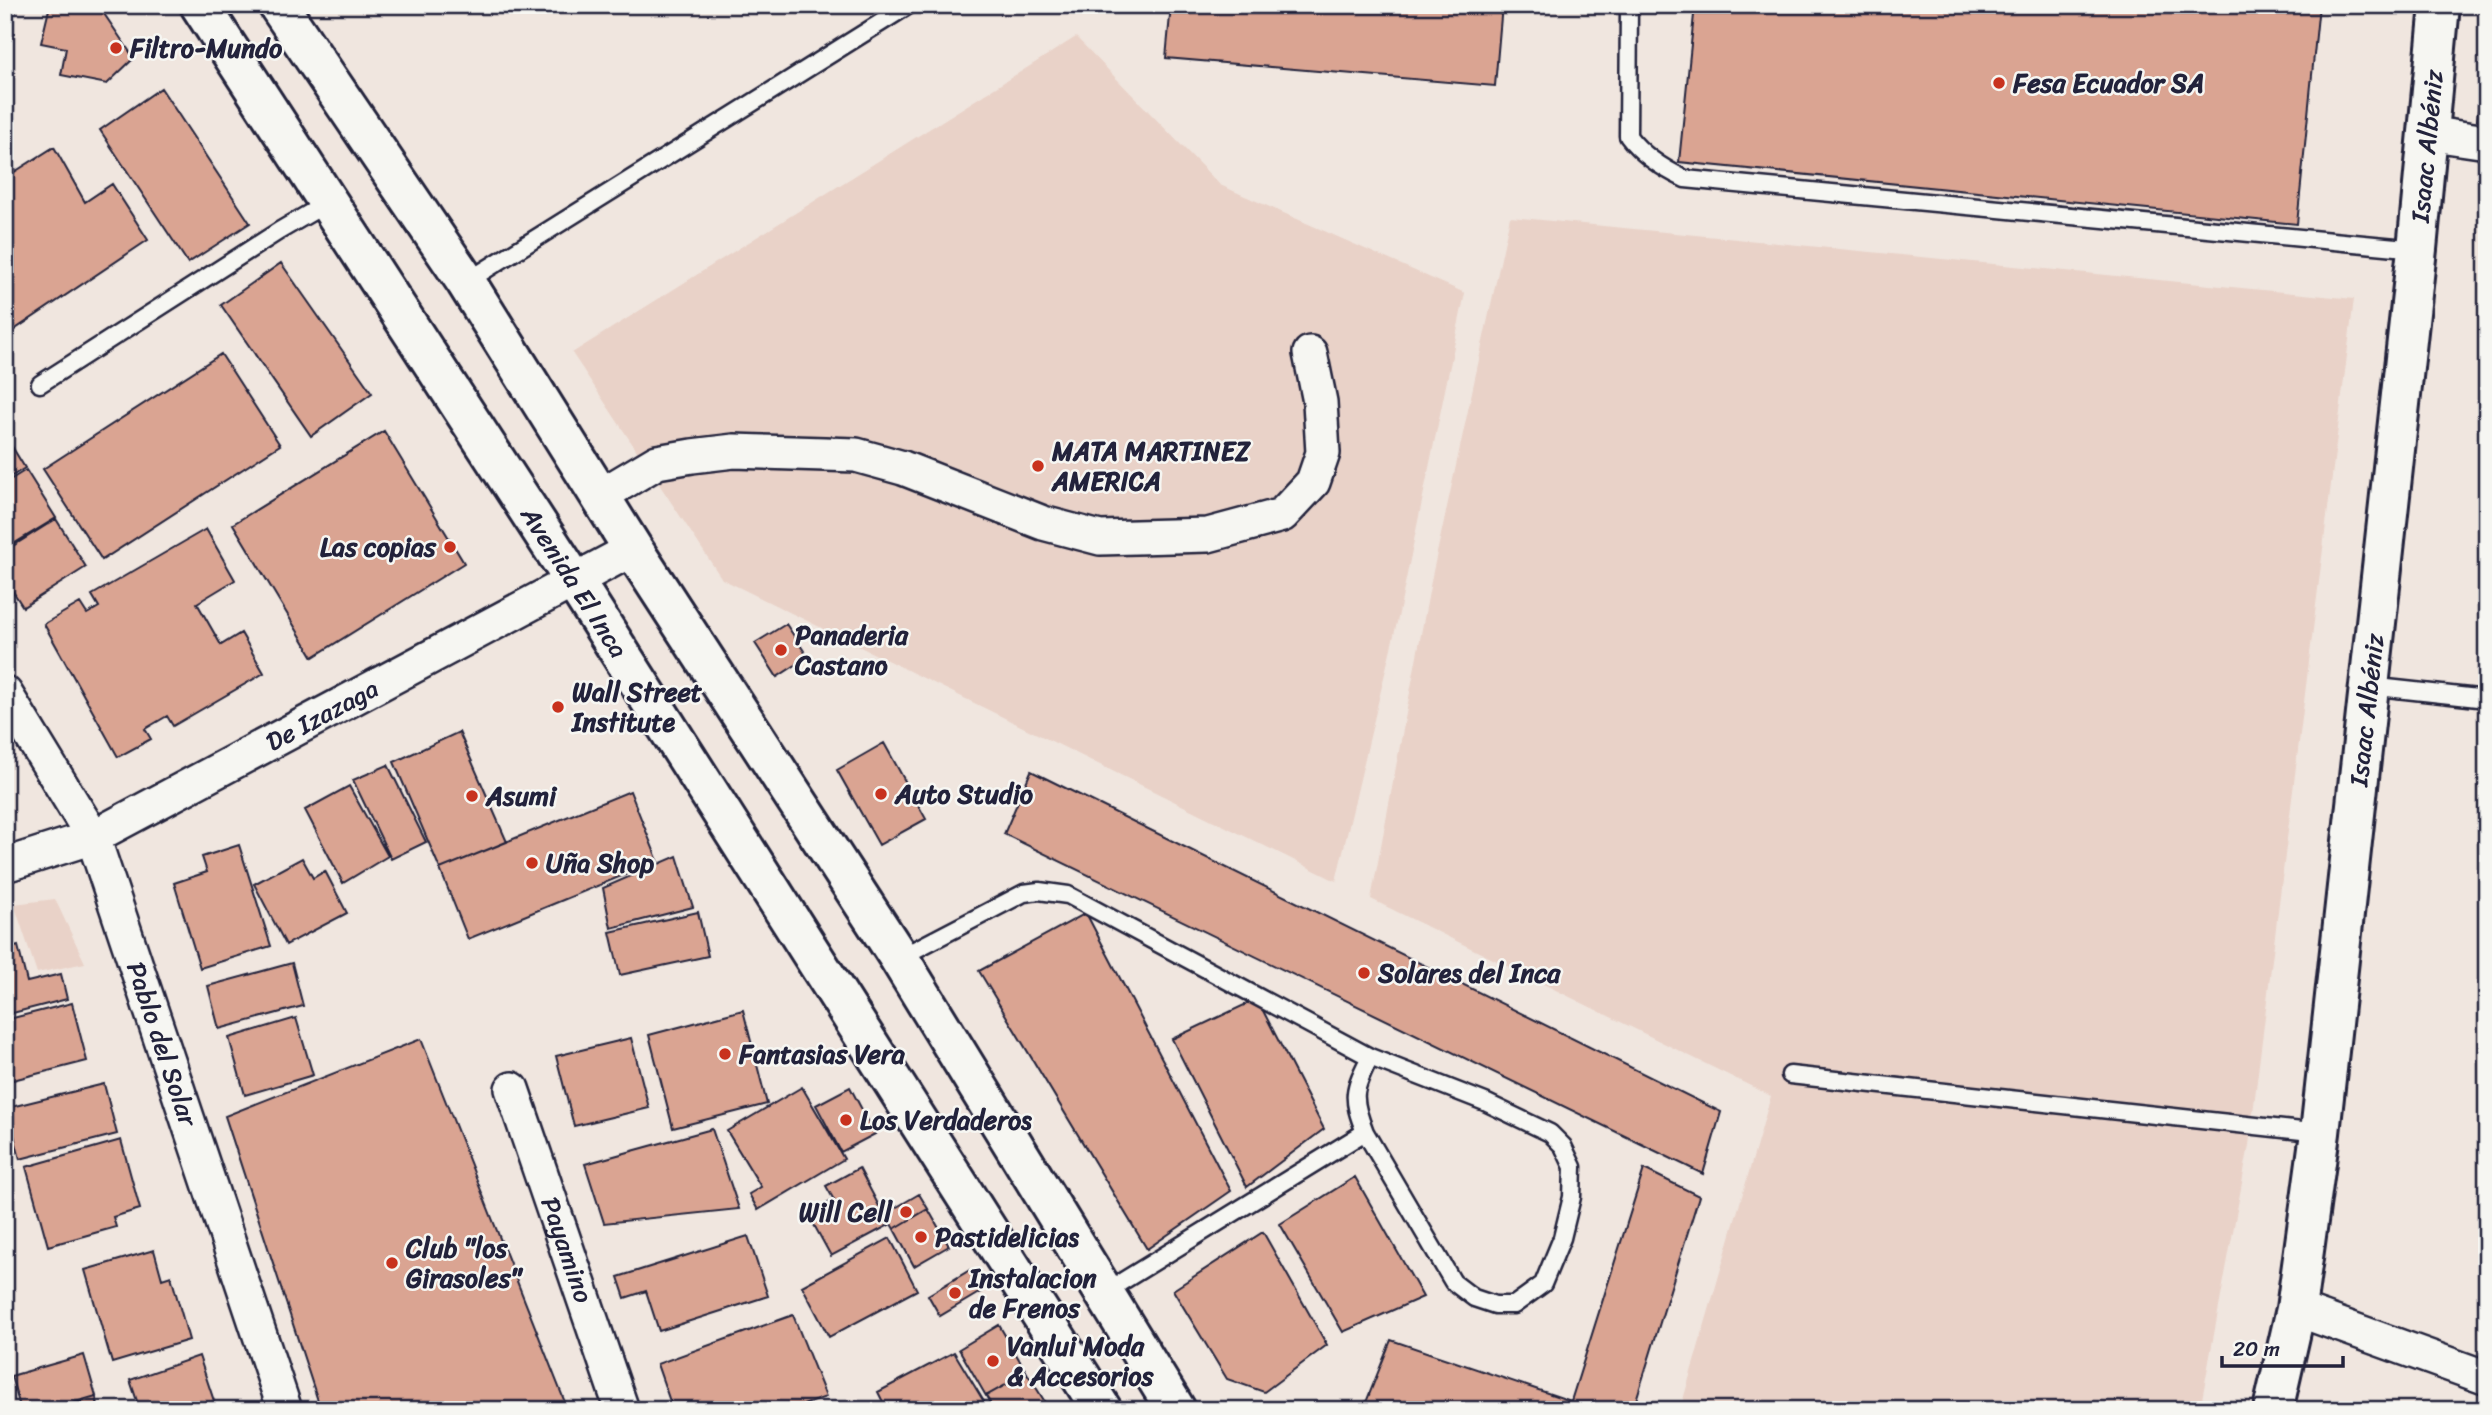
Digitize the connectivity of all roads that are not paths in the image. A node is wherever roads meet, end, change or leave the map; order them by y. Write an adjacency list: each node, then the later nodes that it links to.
1 (200, 5): 8 (main road, Avenida El Inca)
2 (909, 5): 10 (lane)
3 (1629, 5): 9 (lane)
4 (2440, 5): 6 (main road, Isaac Albéniz)
5 (288, 11): 10 (main road)
6 (2426, 133): 7 (street); 9 (main road, Isaac Albéniz)
7 (2487, 142)
8 (327, 203): 12 (lane); 15 (main road, Avenida El Inca)
9 (2417, 249): 16 (main road, Isaac Albéniz)
10 (466, 282): 13 (main road)
11 (1310, 353): 13 (street)
12 (40, 384)
13 (600, 496): 14 (main road)
14 (633, 549): 15 (street, De Izazaga); 21 (main road)
15 (573, 579): 19 (street, De Izazaga); 32 (main road, Avenida El Inca)
16 (2369, 686): 18 (lane); 26 (main road, Isaac Albéniz)
17 (5, 693): 19 (street, Pablo del Solar)
18 (2487, 699)
19 (93, 837): 20 (street, De Izazaga); 30 (street, Pablo del Solar)
20 (5, 865)
21 (899, 958): 22 (lane); 27 (main road)
22 (1370, 1057): 25 (lane); 25 (lane)
23 (1790, 1075): 26 (lane)
24 (512, 1089): 31 (street, Payamino)
25 (1365, 1132): 27 (lane)
26 (2320, 1133): 28 (main road, Isaac Albéniz)
27 (1105, 1292): 33 (main road)
28 (2296, 1309): 29 (street); 34 (main road, Isaac Albéniz)
29 (2487, 1378)
30 (285, 1410)
31 (622, 1410)
32 (1102, 1410)
33 (1176, 1410)
34 (2273, 1410)

